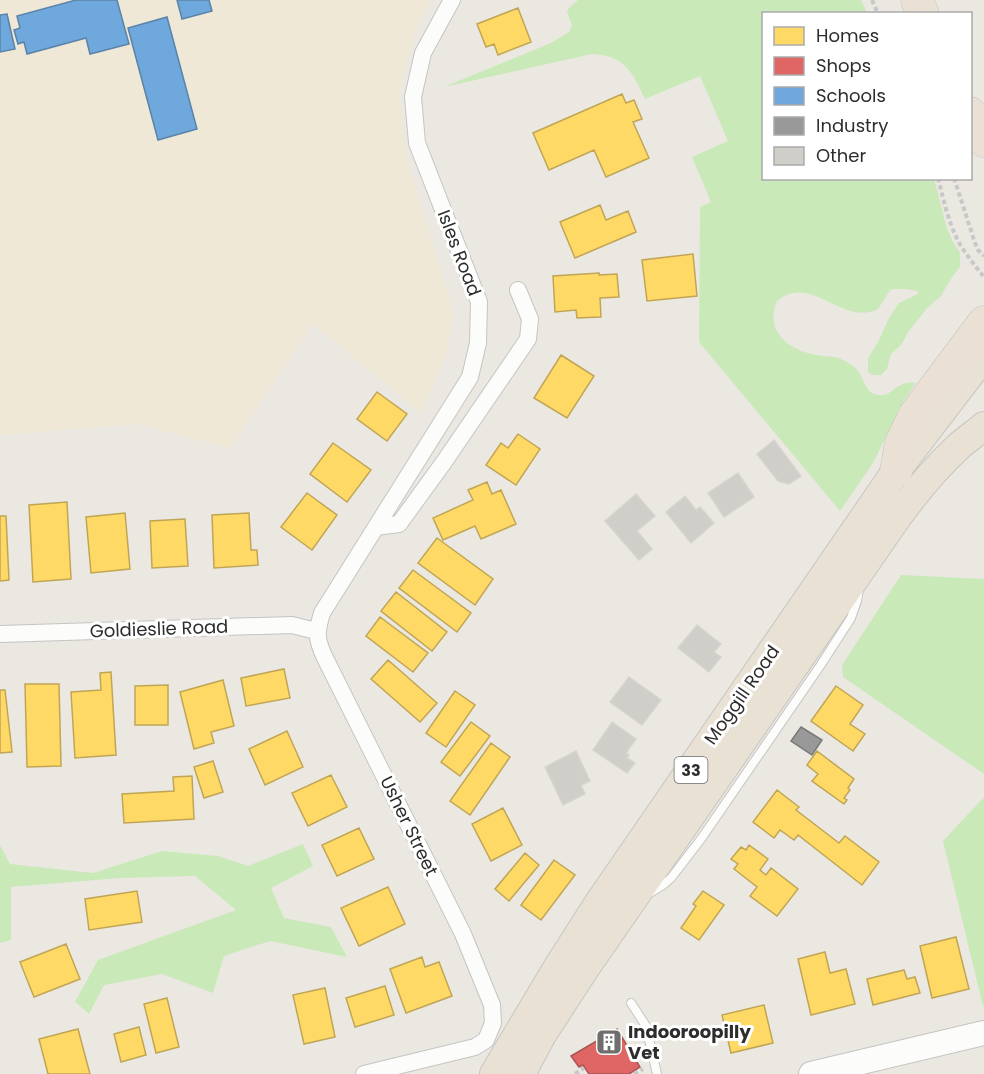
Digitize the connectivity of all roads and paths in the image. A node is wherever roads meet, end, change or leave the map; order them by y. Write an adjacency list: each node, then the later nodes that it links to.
1 (452, 0): 13 (street, Isles Road)
2 (972, 118): 3 (highway)
3 (984, 141)
4 (938, 180): 7 (path)
5 (955, 180): 6 (path)
6 (984, 256)
7 (984, 277)
8 (518, 290): 13 (street)
9 (984, 322): 12 (highway)
10 (984, 356): 12 (highway, Moggill Road / 33)
11 (984, 426): 21 (highway, Moggill Road / 33)
12 (896, 471): 20 (highway, Moggill Road / 33)
13 (376, 527): 14 (street, Isles Road)
14 (316, 631): 15 (street, Goldieslie Road); 19 (street, Usher Street)
15 (0, 634)
16 (631, 1003): 23 (lane)
17 (984, 1033): 24 (main road)
18 (584, 1068): 22 (path)
19 (364, 1074)
20 (494, 1074)
21 (521, 1074)
22 (575, 1074)
23 (657, 1074)
24 (811, 1074)

